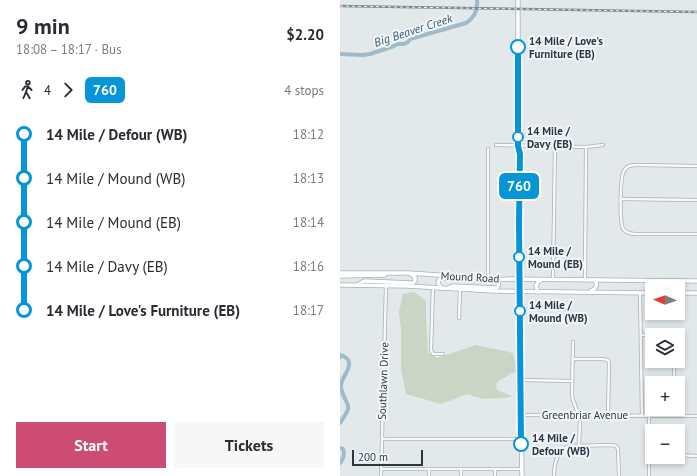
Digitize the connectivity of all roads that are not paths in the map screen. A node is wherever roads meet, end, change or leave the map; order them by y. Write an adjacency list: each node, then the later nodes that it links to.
1 (518, 0): 4 (main road)
2 (496, 145): 4 (street)
3 (603, 145): 6 (street)
4 (518, 146): 5 (street); 16 (main road)
5 (555, 147): 6 (street); 18 (street)
6 (586, 147): 19 (street)
7 (488, 149): 14 (street)
8 (697, 166): 9 (street)
9 (621, 199): 10 (street); 11 (street)
10 (697, 200)
11 (697, 234)
12 (409, 273): 13 (main road, Mound Road); 14 (main road, Mound Road); 25 (main road)
13 (340, 274)
14 (488, 279): 15 (main road, Mound Road); 28 (main road)
15 (496, 279): 16 (main road, Mound Road); 29 (main road)
16 (519, 279): 17 (main road, Mound Road); 30 (main road)
17 (542, 279): 18 (main road, Mound Road); 31 (main road)
18 (553, 280): 19 (main road, Mound Road)
19 (585, 280): 20 (main road, Mound Road)
20 (596, 280): 21 (main road, Mound Road); 32 (main road)
21 (645, 280)
22 (685, 281): 23 (main road, Mound Road)
23 (697, 281)
24 (340, 285): 25 (main road, Mound Road)
25 (356, 285): 26 (main road, Mound Road)
26 (386, 285): 27 (main road, Mound Road); 53 (street, Southlawn Drive)
27 (433, 287): 28 (main road, Mound Road); 41 (street)
28 (441, 288): 29 (main road, Mound Road)
29 (460, 288): 30 (main road, Mound Road); 37 (street)
30 (519, 292): 31 (main road, Mound Road); 43 (main road)
31 (538, 292): 32 (main road, Mound Road)
32 (590, 292): 33 (main road, Mound Road)
33 (640, 293): 34 (main road, Mound Road); 38 (street)
34 (645, 293)
35 (685, 293): 36 (main road)
36 (697, 293)
37 (459, 318)
38 (641, 335): 39 (street); 48 (street)
39 (645, 335)
40 (573, 342): 42 (street)
41 (443, 354)
42 (573, 359): 44 (street); 47 (street)
43 (520, 380): 44 (street); 45 (main road)
44 (572, 381): 46 (street)
45 (521, 415): 46 (street, Greenbriar Avenue); 54 (main road)
46 (578, 415): 47 (street, Greenbriar Avenue); 55 (street)
47 (608, 415): 48 (street, Greenbriar Avenue)
48 (642, 416)
49 (649, 416): 52 (street)
50 (685, 416): 51 (street, Greenbriar Avenue)
51 (697, 416)
52 (649, 424)
53 (382, 438): 54 (street); 59 (street, Southlawn Drive)
54 (521, 439): 63 (main road)
55 (579, 446): 69 (street); 70 (street)
56 (685, 455): 57 (street)
57 (697, 456)
58 (650, 464): 71 (street)
59 (381, 469): 60 (street); 64 (street, Southlawn Drive)
60 (429, 469): 61 (street); 65 (street)
61 (461, 469): 62 (street); 66 (street)
62 (495, 469): 63 (street); 67 (street)
63 (522, 469): 68 (main road)
64 (381, 476)
65 (429, 476)
66 (461, 476)
67 (495, 476)
68 (522, 476)
69 (554, 476)
70 (619, 476)
71 (650, 476)

